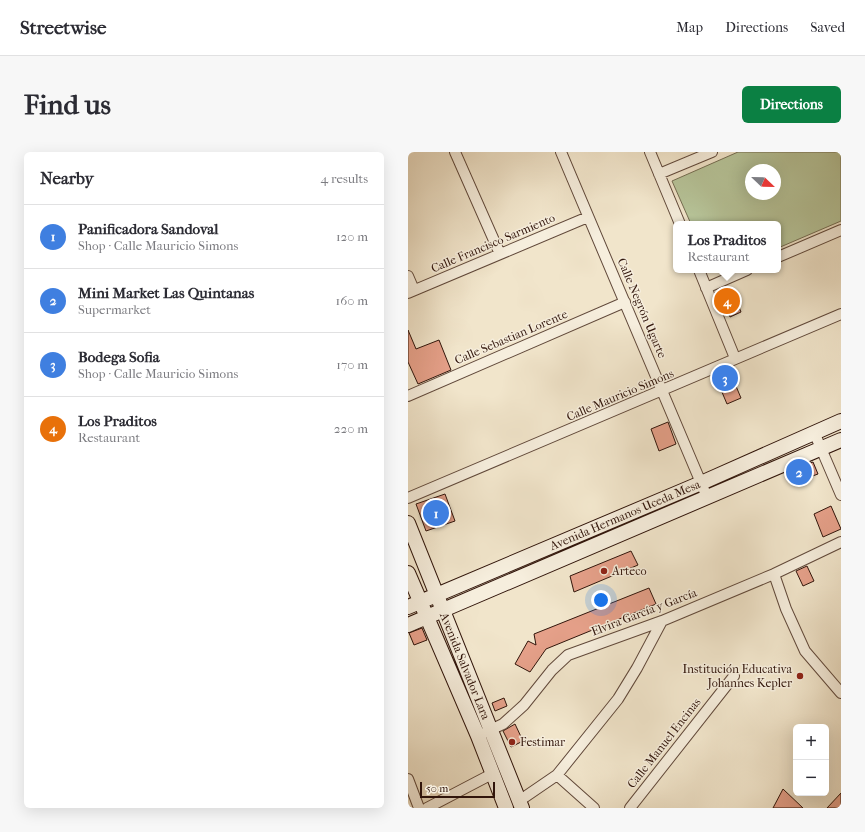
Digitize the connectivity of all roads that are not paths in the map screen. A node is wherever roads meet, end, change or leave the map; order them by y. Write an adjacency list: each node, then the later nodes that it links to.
1 (456, 152): 9 (street)
2 (561, 152): 6 (street, Calle Negrón Ugarte)
3 (650, 152): 5 (street)
4 (712, 152): 5 (street)
5 (659, 174): 7 (street)
6 (588, 217): 9 (street, Calle Francisco Sarmiento); 16 (street, Calle Negrón Ugarte)
7 (679, 221)
8 (841, 230): 10 (street)
9 (500, 254): 15 (street, Calle Francisco Sarmiento)
10 (781, 256)
11 (700, 273): 14 (street)
12 (740, 273): 14 (street)
13 (408, 276): 15 (street)
14 (706, 288): 18 (street)
15 (411, 292)
16 (625, 302): 19 (street, Calle Negrón Ugarte); 20 (street, Calle Sebastian Lorente)
17 (841, 314): 18 (street, Calle Mauricio Simons)
18 (735, 358): 19 (street, Calle Mauricio Simons)
19 (663, 391): 25 (street, Calle Negrón Ugarte); 28 (street, Calle Mauricio Simons)
20 (408, 396)
21 (841, 421): 22 (street, Avenida Hermanos Uceda Mesa)
22 (814, 432): 24 (street); 25 (street, Avenida Hermanos Uceda Mesa)
23 (841, 440): 24 (street, Avenida Hermanos Uceda Mesa)
24 (821, 448): 26 (street); 27 (street, Avenida Hermanos Uceda Mesa)
25 (701, 483): 27 (street, Calle Negrón Ugarte); 31 (street, Avenida Hermanos Uceda Mesa)
26 (841, 495)
27 (707, 497): 32 (street, Avenida Hermanos Uceda Mesa)
28 (408, 498)
29 (408, 523): 35 (street, Avenida Salvador Lara)
30 (841, 542): 34 (street, Elvira García y García)
31 (547, 548): 32 (street); 35 (street, Avenida Hermanos Uceda Mesa)
32 (554, 563): 37 (street, Avenida Hermanos Uceda Mesa)
33 (408, 572): 36 (street, Avenida Salvador Lara)
34 (774, 574): 39 (street, Elvira García y García); 42 (street)
35 (437, 594): 36 (street, Avenida Hermanos Uceda Mesa); 37 (street, Avenida Salvador Lara)
36 (414, 604): 38 (street, Avenida Salvador Lara)
37 (443, 610): 38 (street, Avenida Hermanos Uceda Mesa); 43 (street, Avenida Salvador Lara)
38 (427, 617): 40 (street, Avenida Hermanos Uceda Mesa); 44 (street, Avenida Salvador Lara)
39 (662, 621): 43 (street, Elvira García y García); 46 (street)
40 (408, 625)
41 (734, 676): 53 (street, Calle Manuel Encinas)
42 (841, 693)
43 (491, 730): 44 (street, Elvira García y García); 48 (street, Avenida Salvador Lara)
44 (478, 736): 45 (street, Avenida Salvador Lara)
45 (492, 774): 50 (street); 51 (street, Avenida Salvador Lara)
46 (557, 775): 48 (street); 52 (street)
47 (408, 780): 49 (street)
48 (520, 804)
49 (419, 808)
50 (427, 808)
51 (506, 808)
52 (594, 808)
53 (630, 808)

